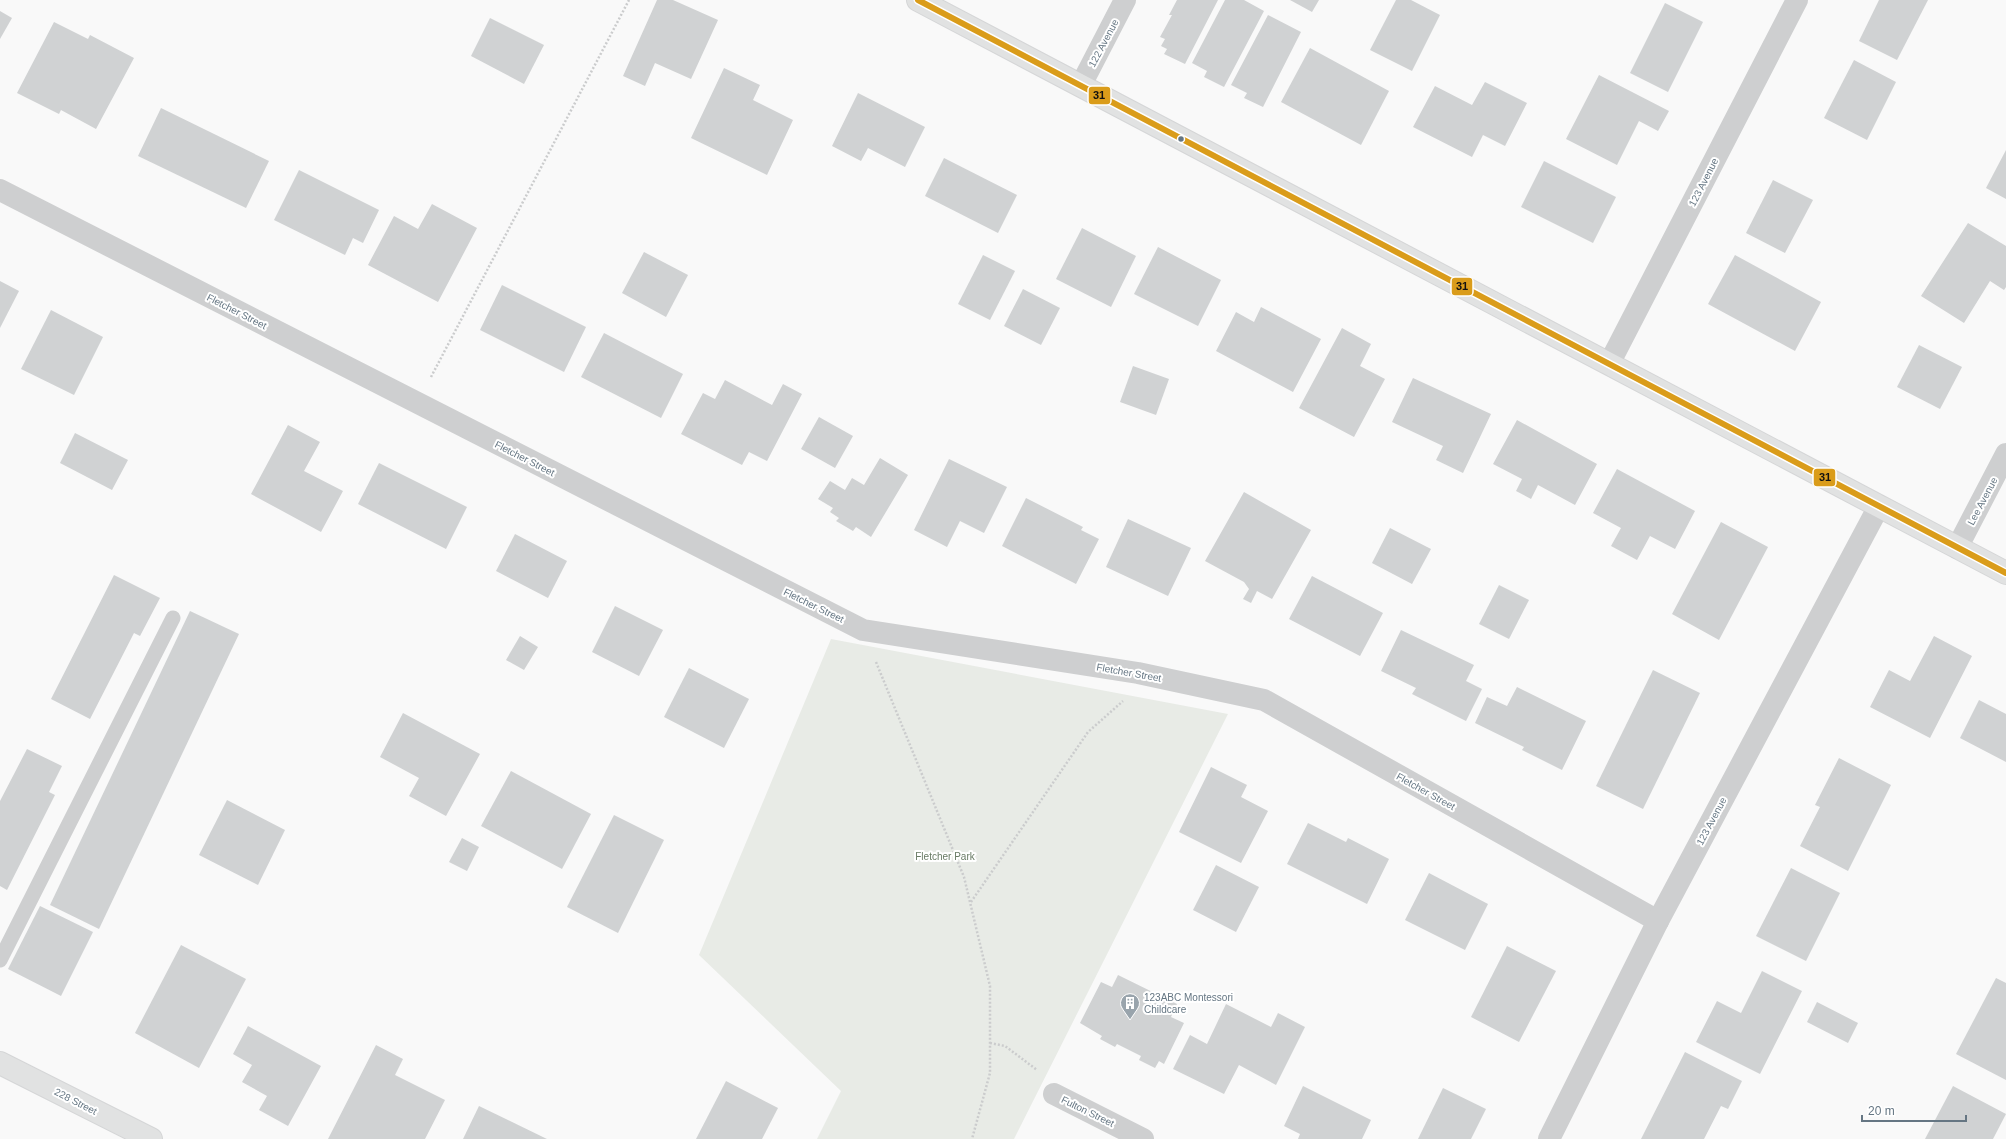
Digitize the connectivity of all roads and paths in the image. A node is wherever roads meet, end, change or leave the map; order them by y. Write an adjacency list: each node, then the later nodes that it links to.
1 (629, 0): 8 (path)
2 (918, 0): 5 (main road)
3 (1126, 0): 5 (street, 122 Avenue)
4 (1797, 0): 7 (street, 123 Avenue)
5 (1081, 85): 7 (main road)
6 (0, 190): 8 (street, Fletcher Street)
7 (1609, 364): 10 (main road)
8 (418, 403): 14 (street, Fletcher Street)
9 (2006, 454): 11 (street, Lee Avenue)
10 (1879, 506): 11 (main road); 17 (street, 123 Avenue)
11 (1957, 548): 12 (main road)
12 (2006, 573)
13 (173, 618): 18 (lane)
14 (863, 630): 15 (street, Fletcher Street); 16 (path)
15 (1138, 673): 16 (path); 17 (street, Fletcher Street)
16 (970, 902): 19 (path)
17 (1658, 921): 25 (street, 123 Avenue)
18 (0, 960)
19 (990, 1043): 21 (path); 23 (path)
20 (0, 1063): 22 (main road, 228 Street)
21 (1054, 1094): 24 (street, Fulton Street)
22 (151, 1139)
23 (972, 1139)
24 (1143, 1139)
25 (1549, 1139)

